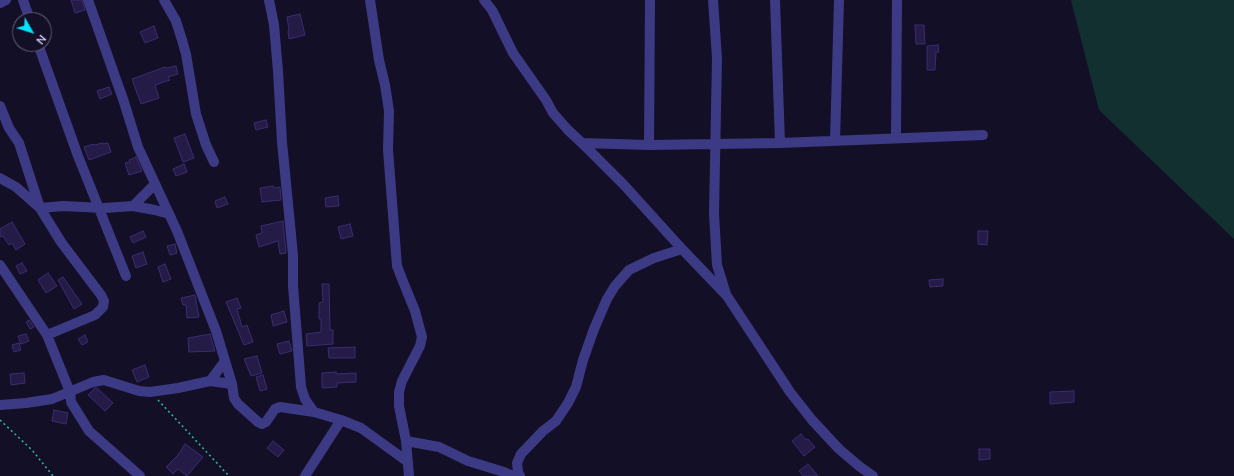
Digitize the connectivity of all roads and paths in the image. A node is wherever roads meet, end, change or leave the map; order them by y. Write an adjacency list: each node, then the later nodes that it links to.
1 (6, 0): 13 (street)
2 (23, 0): 14 (street)
3 (88, 0): 26 (street)
4 (164, 0): 24 (street)
5 (268, 0): 42 (street)
6 (370, 0): 45 (street)
7 (484, 0): 20 (street)
8 (650, 0): 23 (street)
9 (712, 0): 22 (street)
10 (775, 0): 21 (street)
11 (839, 0): 19 (street)
12 (896, 0): 18 (street)
13 (0, 3)
14 (27, 12)
15 (41, 52): 29 (street)
16 (0, 106): 28 (street)
17 (983, 135): 18 (street)
18 (896, 138): 19 (street)
19 (835, 141): 21 (street)
20 (582, 143): 23 (street); 31 (street)
21 (780, 143): 22 (street)
22 (715, 144): 23 (street); 34 (street)
23 (649, 145)
24 (214, 162)
25 (0, 178): 28 (street)
26 (155, 184): 27 (street); 30 (street)
27 (133, 206): 29 (street); 30 (street)
28 (40, 208): 29 (street); 35 (street)
29 (98, 208): 33 (street)
30 (169, 214): 36 (street)
31 (682, 250): 34 (street); 53 (street)
32 (0, 265): 35 (street)
33 (126, 276)
34 (727, 296): 54 (street)
35 (47, 335): 39 (street)
36 (224, 361): 37 (street); 38 (street)
37 (210, 381): 38 (street); 40 (street)
38 (232, 384): 42 (street)
39 (70, 392): 40 (street); 41 (street); 48 (street)
40 (150, 392): 49 (path)
41 (0, 405)
42 (314, 412): 44 (street)
43 (0, 420): 47 (path)
44 (341, 420): 46 (street); 50 (street)
45 (406, 441): 46 (street); 52 (street)
46 (408, 462): 51 (street)
47 (54, 476)
48 (140, 476)
49 (229, 476)
50 (306, 476)
51 (410, 476)
52 (513, 476)
53 (520, 476)
54 (873, 476)

